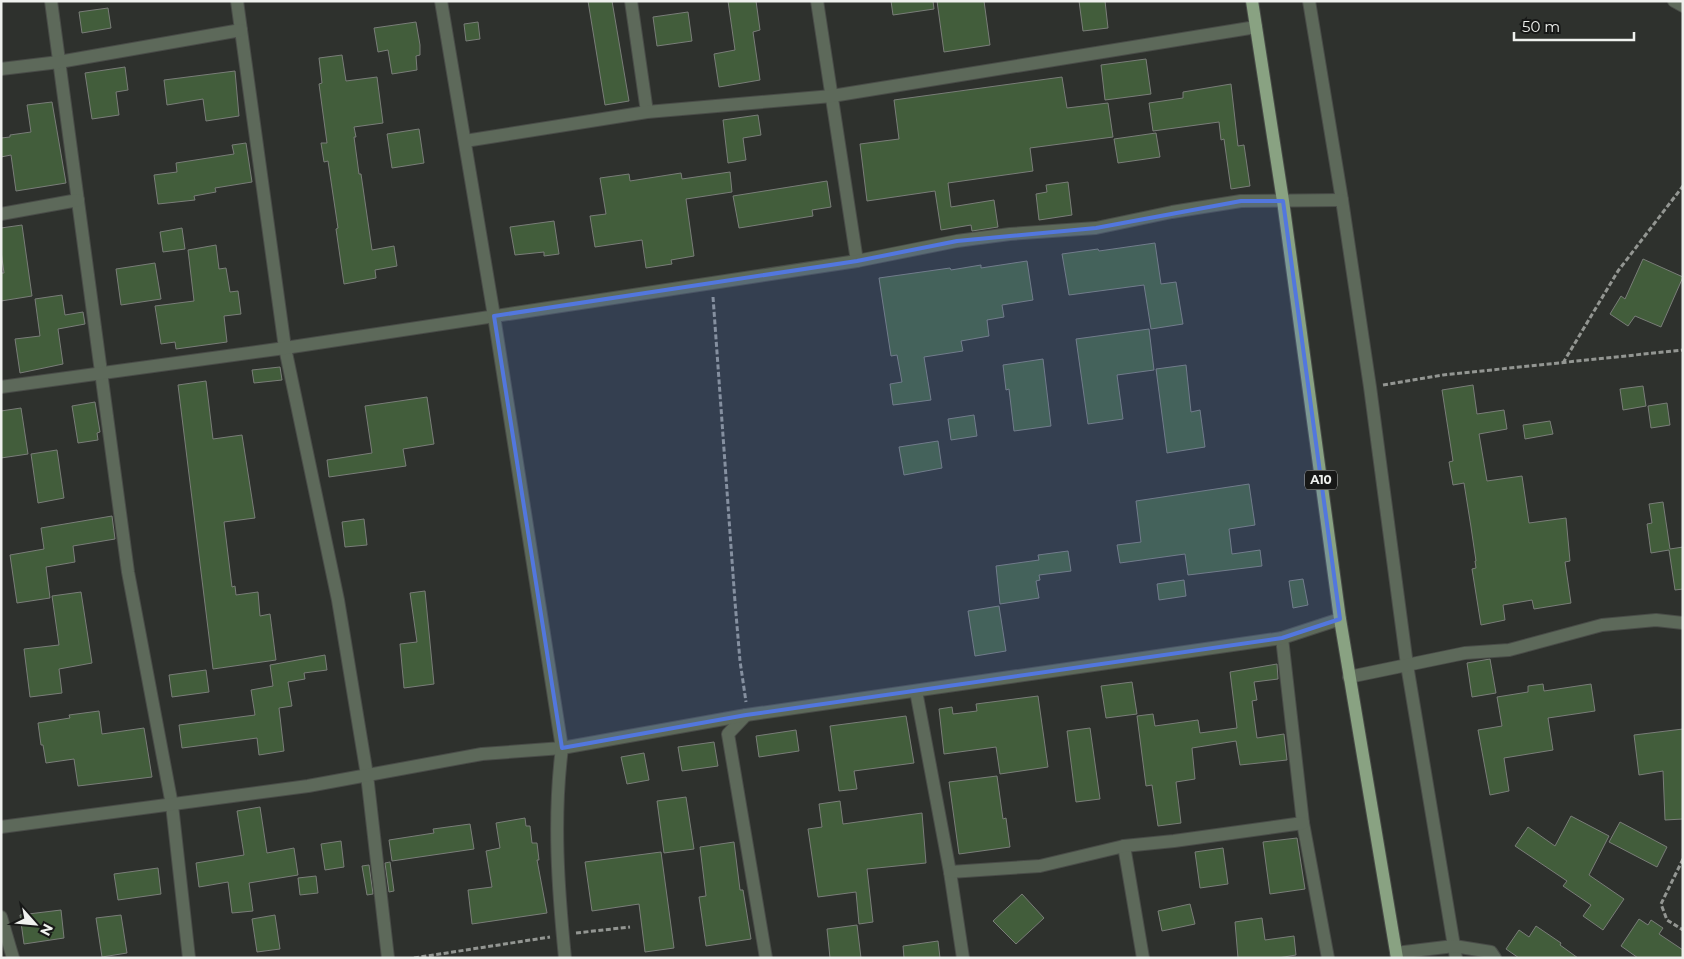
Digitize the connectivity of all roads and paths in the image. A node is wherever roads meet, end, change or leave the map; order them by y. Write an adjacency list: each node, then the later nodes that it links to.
1 (51, 1): 12 (street)
2 (237, 1): 11 (street)
3 (441, 1): 16 (street)
4 (631, 1): 15 (street)
5 (817, 1): 14 (street)
6 (1252, 1): 10 (main road, A10)
7 (1309, 1): 19 (street)
8 (1674, 1): 9 (street)
9 (1683, 6)
10 (1256, 27): 14 (street); 20 (main road, A10)
11 (241, 30): 12 (street); 25 (street)
12 (58, 62): 13 (street); 18 (street)
13 (1, 69)
14 (832, 96): 15 (street); 22 (street)
15 (647, 112): 16 (street)
16 (464, 141): 24 (street)
17 (1683, 186): 27 (path)
18 (78, 200): 21 (street); 28 (street)
19 (1342, 200): 20 (street); 30 (street)
20 (1283, 201): 22 (street); 31 (main road, A10)
21 (1, 214)
22 (857, 261): 23 (street)
23 (712, 282): 24 (street); 37 (path)
24 (494, 316): 25 (street); 38 (street)
25 (285, 348): 28 (street); 39 (street)
26 (1683, 350): 27 (path)
27 (1563, 363): 30 (path)
28 (102, 374): 29 (street); 40 (street)
29 (1, 387)
30 (1370, 388): 34 (street)
31 (1340, 619): 33 (street); 35 (main road, A10)
32 (1683, 623): 34 (street)
33 (1282, 638): 36 (street); 41 (street)
34 (1408, 665): 35 (street); 50 (street)
35 (1349, 677): 51 (main road, A10)
36 (916, 691): 37 (street); 45 (street)
37 (746, 715): 38 (street); 57 (street)
38 (562, 748): 39 (street); 49 (street)
39 (367, 775): 40 (street); 54 (street)
40 (172, 805): 42 (street); 53 (street)
41 (1303, 823): 43 (street); 60 (street)
42 (1, 827)
43 (1124, 846): 45 (street); 59 (street)
44 (1683, 859): 48 (path)
45 (950, 872): 58 (street)
46 (1, 917): 52 (street)
47 (630, 927): 49 (path)
48 (1683, 930)
49 (563, 934): 55 (path); 56 (street)
50 (1455, 952): 51 (street); 61 (street)
51 (1397, 955)
52 (13, 958)
53 (189, 958)
54 (388, 958)
55 (414, 958)
56 (565, 958)
57 (766, 958)
58 (963, 958)
59 (1143, 958)
60 (1328, 958)
61 (1495, 958)

